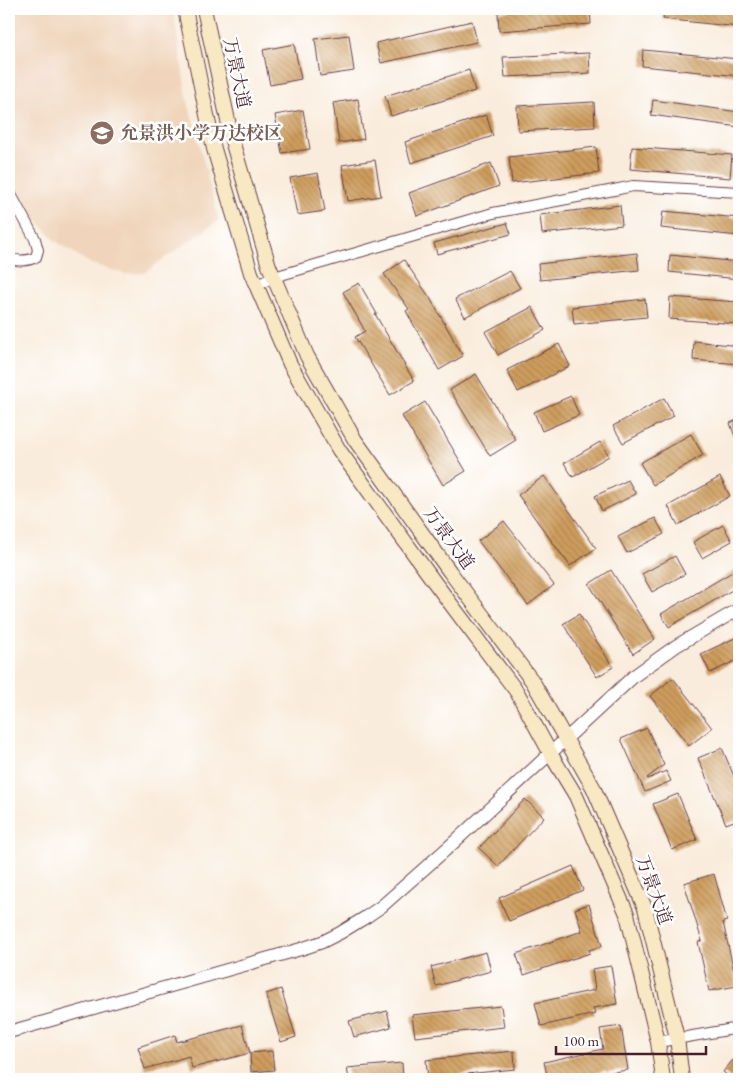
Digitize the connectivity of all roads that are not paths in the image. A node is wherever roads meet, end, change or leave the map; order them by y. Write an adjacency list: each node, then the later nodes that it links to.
1 (185, 9): 7 (main road, 万景大道)
2 (204, 9): 6 (main road, 万景大道)
3 (9, 191): 5 (street)
4 (739, 192): 6 (street)
5 (9, 259)
6 (274, 277): 7 (street); 9 (main road, 万景大道)
7 (257, 285): 10 (main road, 万景大道)
8 (739, 609): 9 (street)
9 (566, 739): 10 (street); 13 (main road, 万景大道)
10 (550, 753): 12 (street); 14 (main road, 万景大道)
11 (739, 1028): 13 (street)
12 (9, 1032)
13 (677, 1038): 14 (street); 16 (main road, 万景大道)
14 (658, 1042): 15 (main road, 万景大道)
15 (663, 1079)
16 (682, 1079)

